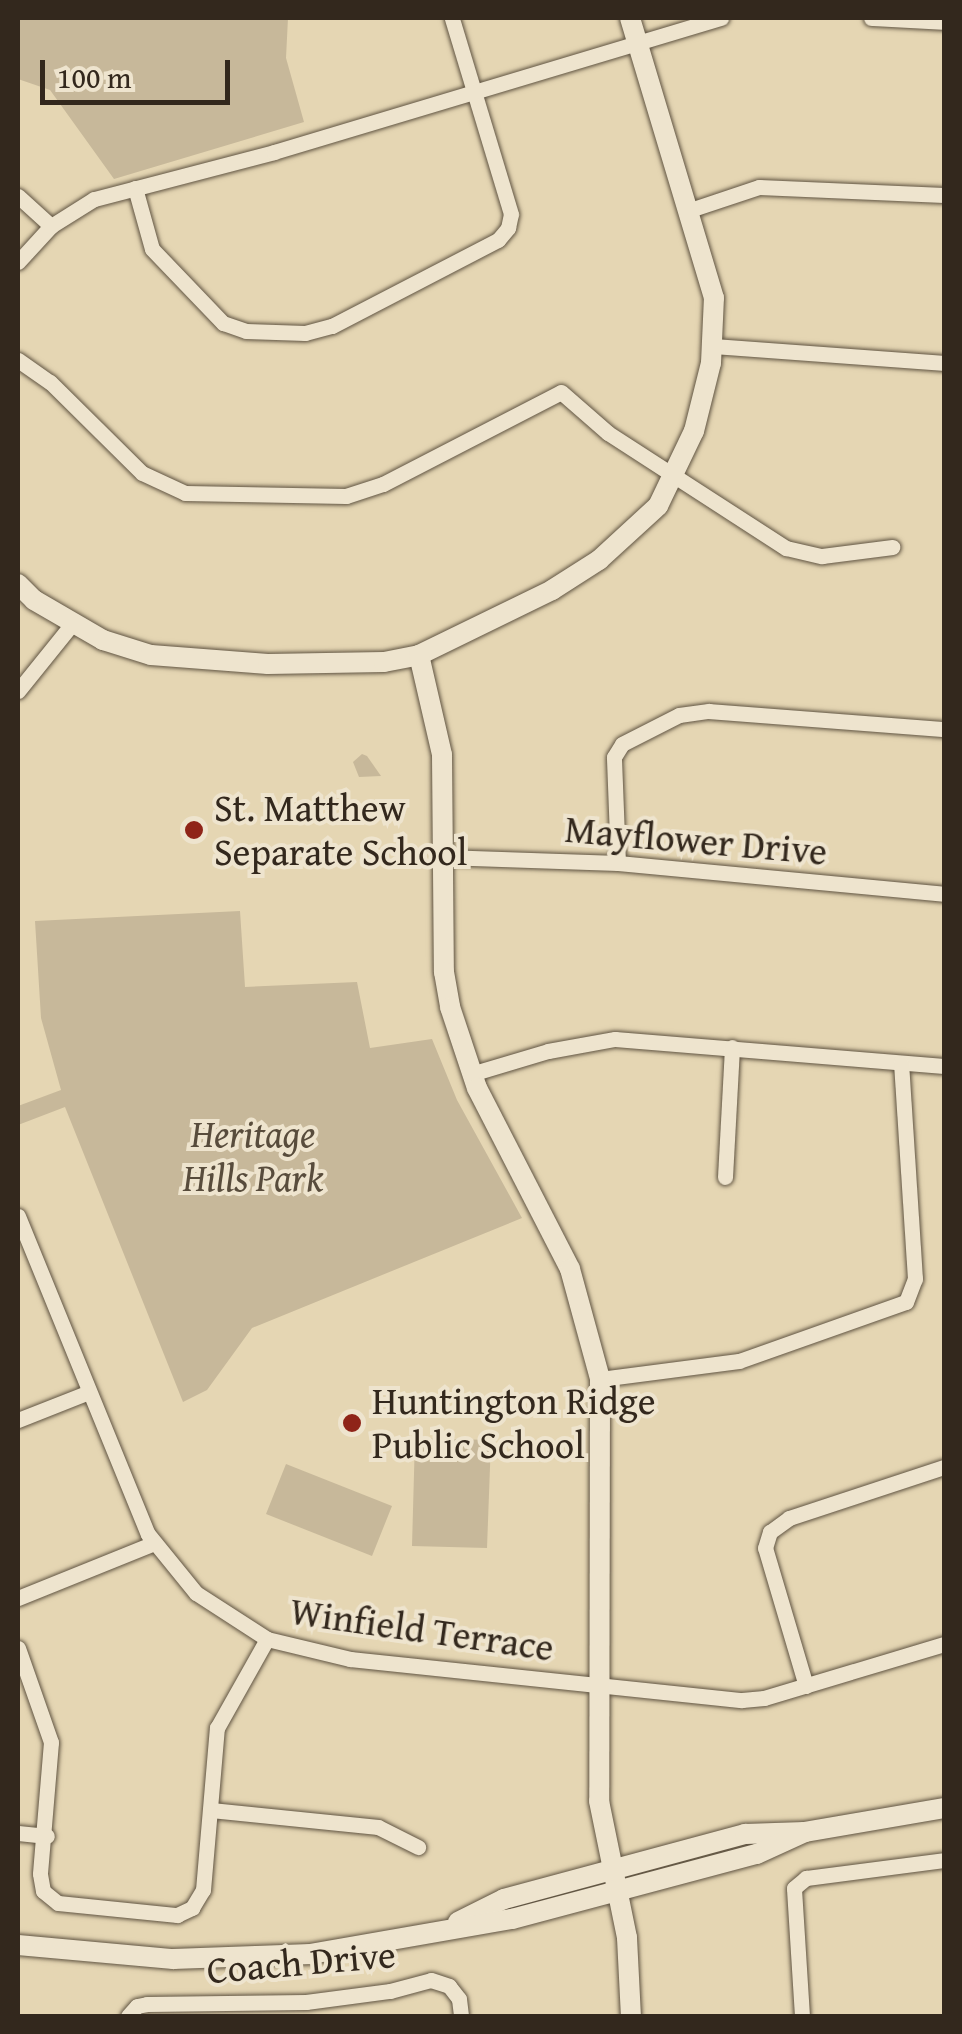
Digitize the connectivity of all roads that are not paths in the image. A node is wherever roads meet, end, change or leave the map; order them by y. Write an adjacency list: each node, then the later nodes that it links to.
1 (452, 18): 7 (street)
2 (630, 18): 6 (street)
3 (721, 18): 6 (street)
4 (871, 18): 5 (street)
5 (944, 22)
6 (638, 41): 7 (street); 11 (street)
7 (476, 89): 8 (street); 8 (street)
8 (135, 188): 12 (street)
9 (944, 194): 11 (street)
10 (18, 196): 12 (street)
11 (690, 210): 14 (street)
12 (51, 226): 13 (street)
13 (18, 262)
14 (714, 346): 16 (street); 17 (street)
15 (18, 360): 17 (street)
16 (944, 363)
17 (675, 478): 18 (street); 21 (street)
18 (892, 547)
19 (18, 584): 20 (street)
20 (72, 624): 21 (street); 22 (street)
21 (419, 655): 24 (street)
22 (18, 691)
23 (944, 729): 25 (street)
24 (443, 857): 25 (street, Mayflower Drive); 30 (street)
25 (618, 862): 26 (street, Mayflower Drive)
26 (944, 894)
27 (732, 1046): 28 (street); 30 (street); 31 (street)
28 (902, 1063): 29 (street); 33 (street)
29 (944, 1066)
30 (472, 1074): 33 (street)
31 (725, 1178)
32 (18, 1216): 34 (street, Winfield Terrace)
33 (600, 1379): 42 (street)
34 (89, 1392): 35 (street); 37 (street, Winfield Terrace)
35 (18, 1420)
36 (944, 1467): 43 (street)
37 (154, 1543): 38 (street); 39 (street, Winfield Terrace)
38 (18, 1598)
39 (267, 1639): 42 (street, Winfield Terrace); 45 (street)
40 (944, 1644): 43 (street, Winfield Terrace)
41 (18, 1648): 48 (street)
42 (602, 1686): 43 (street, Winfield Terrace); 51 (street)
43 (806, 1686)
44 (944, 1808): 46 (street)
45 (211, 1810): 48 (street); 49 (street)
46 (805, 1832): 51 (street); 52 (street)
47 (18, 1833): 48 (street)
48 (47, 1836)
49 (418, 1847)
50 (944, 1860): 58 (street)
51 (612, 1869): 52 (street); 53 (street)
52 (617, 1891): 53 (street); 57 (street)
53 (432, 1934): 54 (street)
54 (18, 1945)
55 (128, 2016): 56 (street, Coach Drive)
56 (461, 2016)
57 (631, 2016)
58 (802, 2016)

